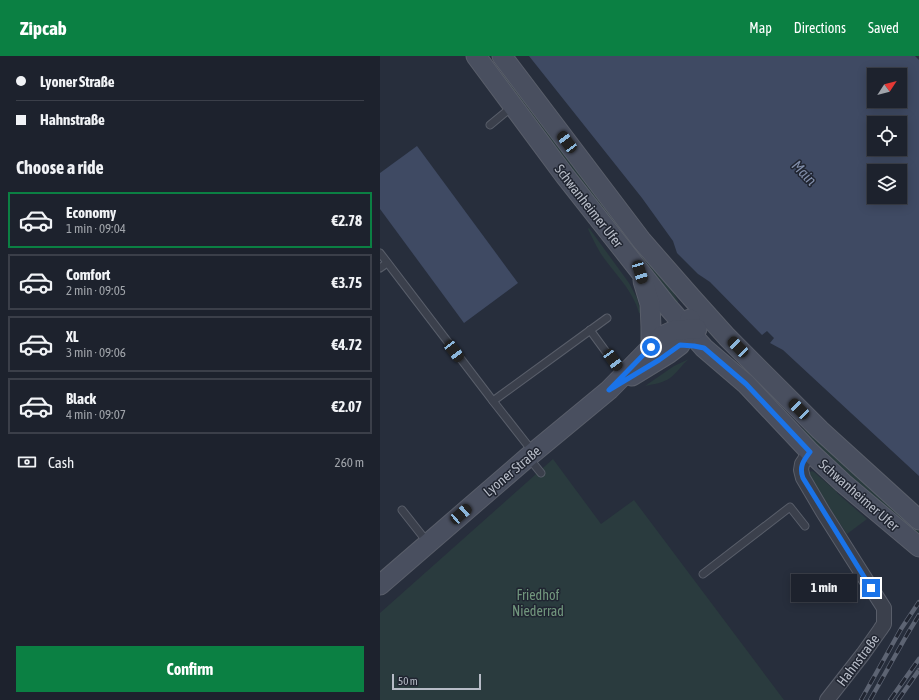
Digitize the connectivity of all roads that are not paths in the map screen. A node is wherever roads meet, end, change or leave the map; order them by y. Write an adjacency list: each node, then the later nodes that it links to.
1 (476, 56): 3 (main road, Schwanheimer Ufer)
2 (502, 56): 9 (main road, Schwanheimer Ufer)
3 (513, 106): 4 (lane); 8 (main road, Schwanheimer Ufer)
4 (490, 125)
5 (380, 253): 6 (lane)
6 (387, 263): 7 (lane); 17 (lane)
7 (380, 268)
8 (640, 272): 12 (main road, Schwanheimer Ufer); 14 (main road)
9 (691, 297): 12 (main road); 13 (main road, Schwanheimer Ufer)
10 (607, 318): 11 (lane)
11 (590, 330): 15 (lane); 17 (lane)
12 (683, 337): 13 (main road); 14 (main road, Lyoner Straße); 16 (main road, Lyoner Straße); 18 (main road, Schwanheimer Ufer)
13 (727, 337): 22 (main road, Schwanheimer Ufer)
14 (651, 347): 15 (main road, Lyoner Straße)
15 (624, 375): 16 (main road, Lyoner Straße)
16 (609, 390): 19 (main road, Lyoner Straße)
17 (493, 401): 19 (lane)
18 (810, 452): 25 (main road, Schwanheimer Ufer); 28 (street, Hahnstraße)
19 (531, 455): 20 (lane); 24 (main road, Lyoner Straße)
20 (542, 473)
21 (402, 510): 24 (lane)
22 (919, 520)
23 (805, 526): 26 (lane)
24 (428, 543): 27 (main road, Lyoner Straße)
25 (919, 547)
26 (703, 574)
27 (380, 585)
28 (827, 700)

